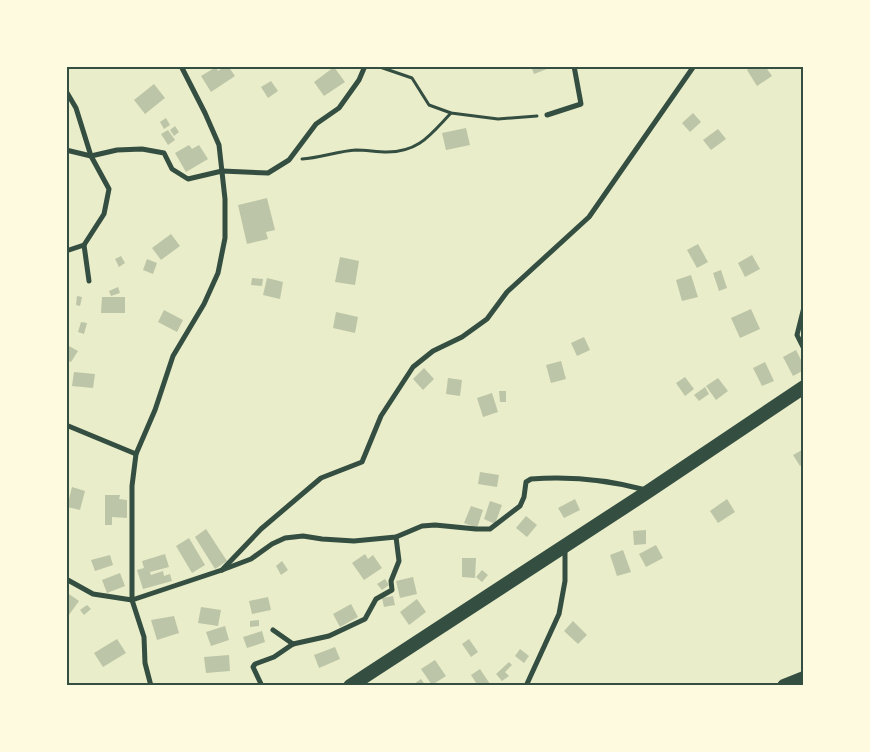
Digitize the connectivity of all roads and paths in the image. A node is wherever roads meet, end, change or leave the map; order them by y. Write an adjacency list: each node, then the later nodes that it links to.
1 (181, 66): 12 (street)
2 (366, 66): 11 (street)
3 (376, 66): 7 (path)
4 (574, 66): 8 (street)
5 (694, 66): 24 (street)
6 (66, 91): 10 (street)
7 (451, 113): 8 (path); 11 (path)
8 (547, 115)
9 (66, 150): 10 (street)
10 (91, 156): 12 (street); 13 (street)
11 (289, 160): 12 (street)
12 (222, 171): 20 (street)
13 (84, 245): 14 (street); 15 (street)
14 (66, 251)
15 (89, 281)
16 (804, 307): 17 (street)
17 (804, 349)
18 (804, 387): 21 (highway)
19 (66, 425): 20 (street)
20 (136, 454): 26 (street)
21 (649, 491): 22 (street); 23 (highway)
22 (396, 537): 24 (street); 28 (street)
23 (565, 545): 32 (highway); 33 (street)
24 (222, 570): 26 (street)
25 (66, 579): 26 (street)
26 (132, 600): 30 (street)
27 (273, 630): 28 (street)
28 (293, 644): 31 (street)
29 (804, 678): 34 (highway)
30 (151, 686)
31 (262, 686)
32 (350, 686)
33 (526, 686)
34 (784, 686)

